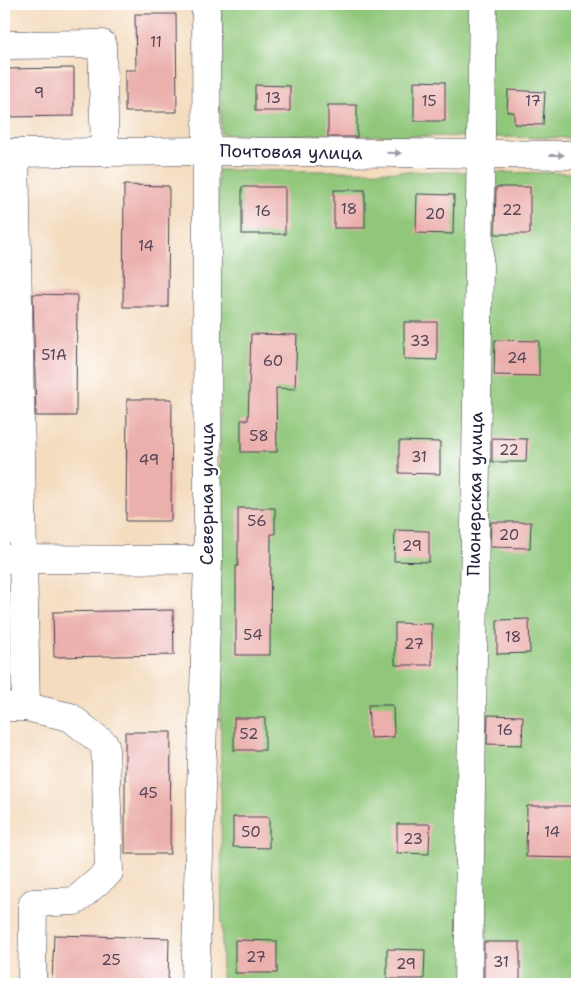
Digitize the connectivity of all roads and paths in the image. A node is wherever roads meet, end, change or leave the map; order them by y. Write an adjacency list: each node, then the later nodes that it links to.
1 (206, 4): 4 (street, Северная улица)
2 (483, 4): 7 (street, Пионерская улица)
3 (4, 45): 5 (street)
4 (206, 151): 5 (street, Почтовая улица); 7 (street, Почтовая улица, one-way to 7); 11 (street, Северная улица)
5 (105, 152): 6 (street, Почтовая улица)
6 (10, 153): 9 (street)
7 (480, 154): 8 (street, Почтовая улица, one-way to 8); 15 (street, Пионерская улица)
8 (577, 155)
9 (12, 420): 10 (street)
10 (13, 559): 11 (street); 12 (street)
11 (208, 560): 14 (street, Северная улица)
12 (15, 707): 13 (street)
13 (32, 984)
14 (195, 984)
15 (468, 984)

